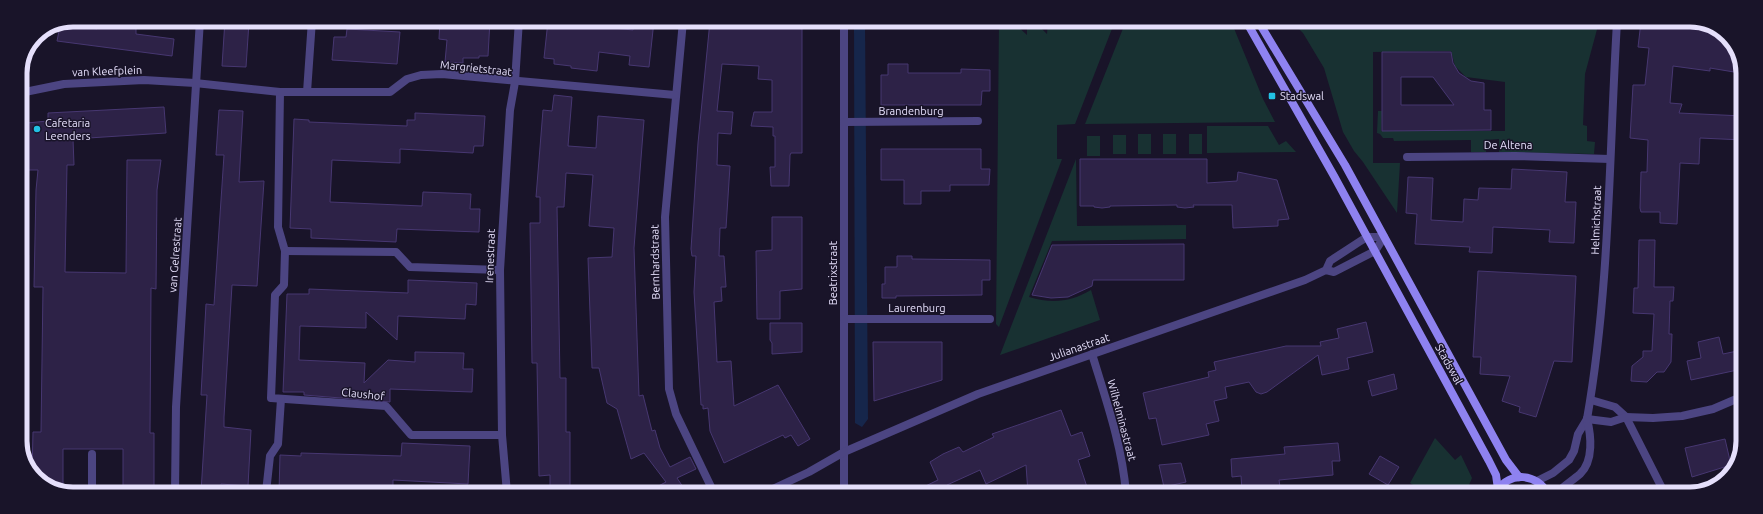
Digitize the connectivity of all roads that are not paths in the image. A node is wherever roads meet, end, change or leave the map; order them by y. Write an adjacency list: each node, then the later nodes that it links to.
1 (199, 27): 10 (street, van Gelrestraat)
2 (312, 27): 13 (street)
3 (519, 27): 9 (street, Irenestraat)
4 (682, 27): 14 (street, Bernhardstraat)
5 (844, 27): 16 (street, Beatrixstraat)
6 (1249, 27): 19 (main road, Stadswal)
7 (1262, 27): 20 (main road, Stadswal)
8 (1617, 27): 18 (street, Helmichstraat)
9 (515, 82): 13 (street, Margrietstraat); 14 (street, Margrietstraat); 23 (street, Irenestraat)
10 (195, 83): 11 (street, van Kleefplein); 12 (street, Margrietstraat); 39 (street, van Gelrestraat)
11 (27, 92)
12 (280, 92): 13 (street, Margrietstraat); 21 (street)
13 (307, 92)
14 (675, 95): 42 (street, Bernhardstraat)
15 (978, 121): 16 (street, Brandenburg)
16 (844, 122): 25 (street, Beatrixstraat)
17 (1407, 157): 18 (street, De Altena)
18 (1610, 159): 30 (street, Helmichstraat)
19 (1368, 237): 20 (street); 22 (main road, Stadswal); 24 (street, Julianastraat)
20 (1384, 237): 22 (street); 36 (main road, Stadswal)
21 (285, 251): 23 (street); 28 (street, Claushof)
22 (1375, 251): 24 (street, Julianastraat); 46 (main road, Stadswal)
23 (500, 270): 33 (street, Irenestraat)
24 (1326, 270): 27 (street, Julianastraat)
25 (844, 319): 26 (street, Laurenburg); 34 (street, Beatrixstraat)
26 (990, 319)
27 (1092, 354): 34 (street, Julianastraat); 45 (street, Wilhelminastraat)
28 (281, 399): 33 (street, Claushof); 40 (street)
29 (1736, 399): 31 (street)
30 (1591, 400): 31 (street); 32 (street, Helmichstraat)
31 (1626, 417): 32 (street); 50 (street)
32 (1587, 419): 37 (street, Helmichstraat); 49 (street, Helmichstraat)
33 (502, 435): 41 (street, Irenestraat)
34 (844, 452): 43 (street, Julianastraat); 44 (street)
35 (92, 454): 38 (street)
36 (1519, 477): 37 (main road); 47 (main road)
37 (1537, 481): 48 (main road)
38 (92, 487)
39 (175, 487)
40 (267, 487)
41 (506, 487)
42 (711, 487)
43 (777, 487)
44 (844, 487)
45 (1125, 487)
46 (1497, 487)
47 (1501, 487)
48 (1542, 487)
49 (1564, 487)
50 (1661, 487)

